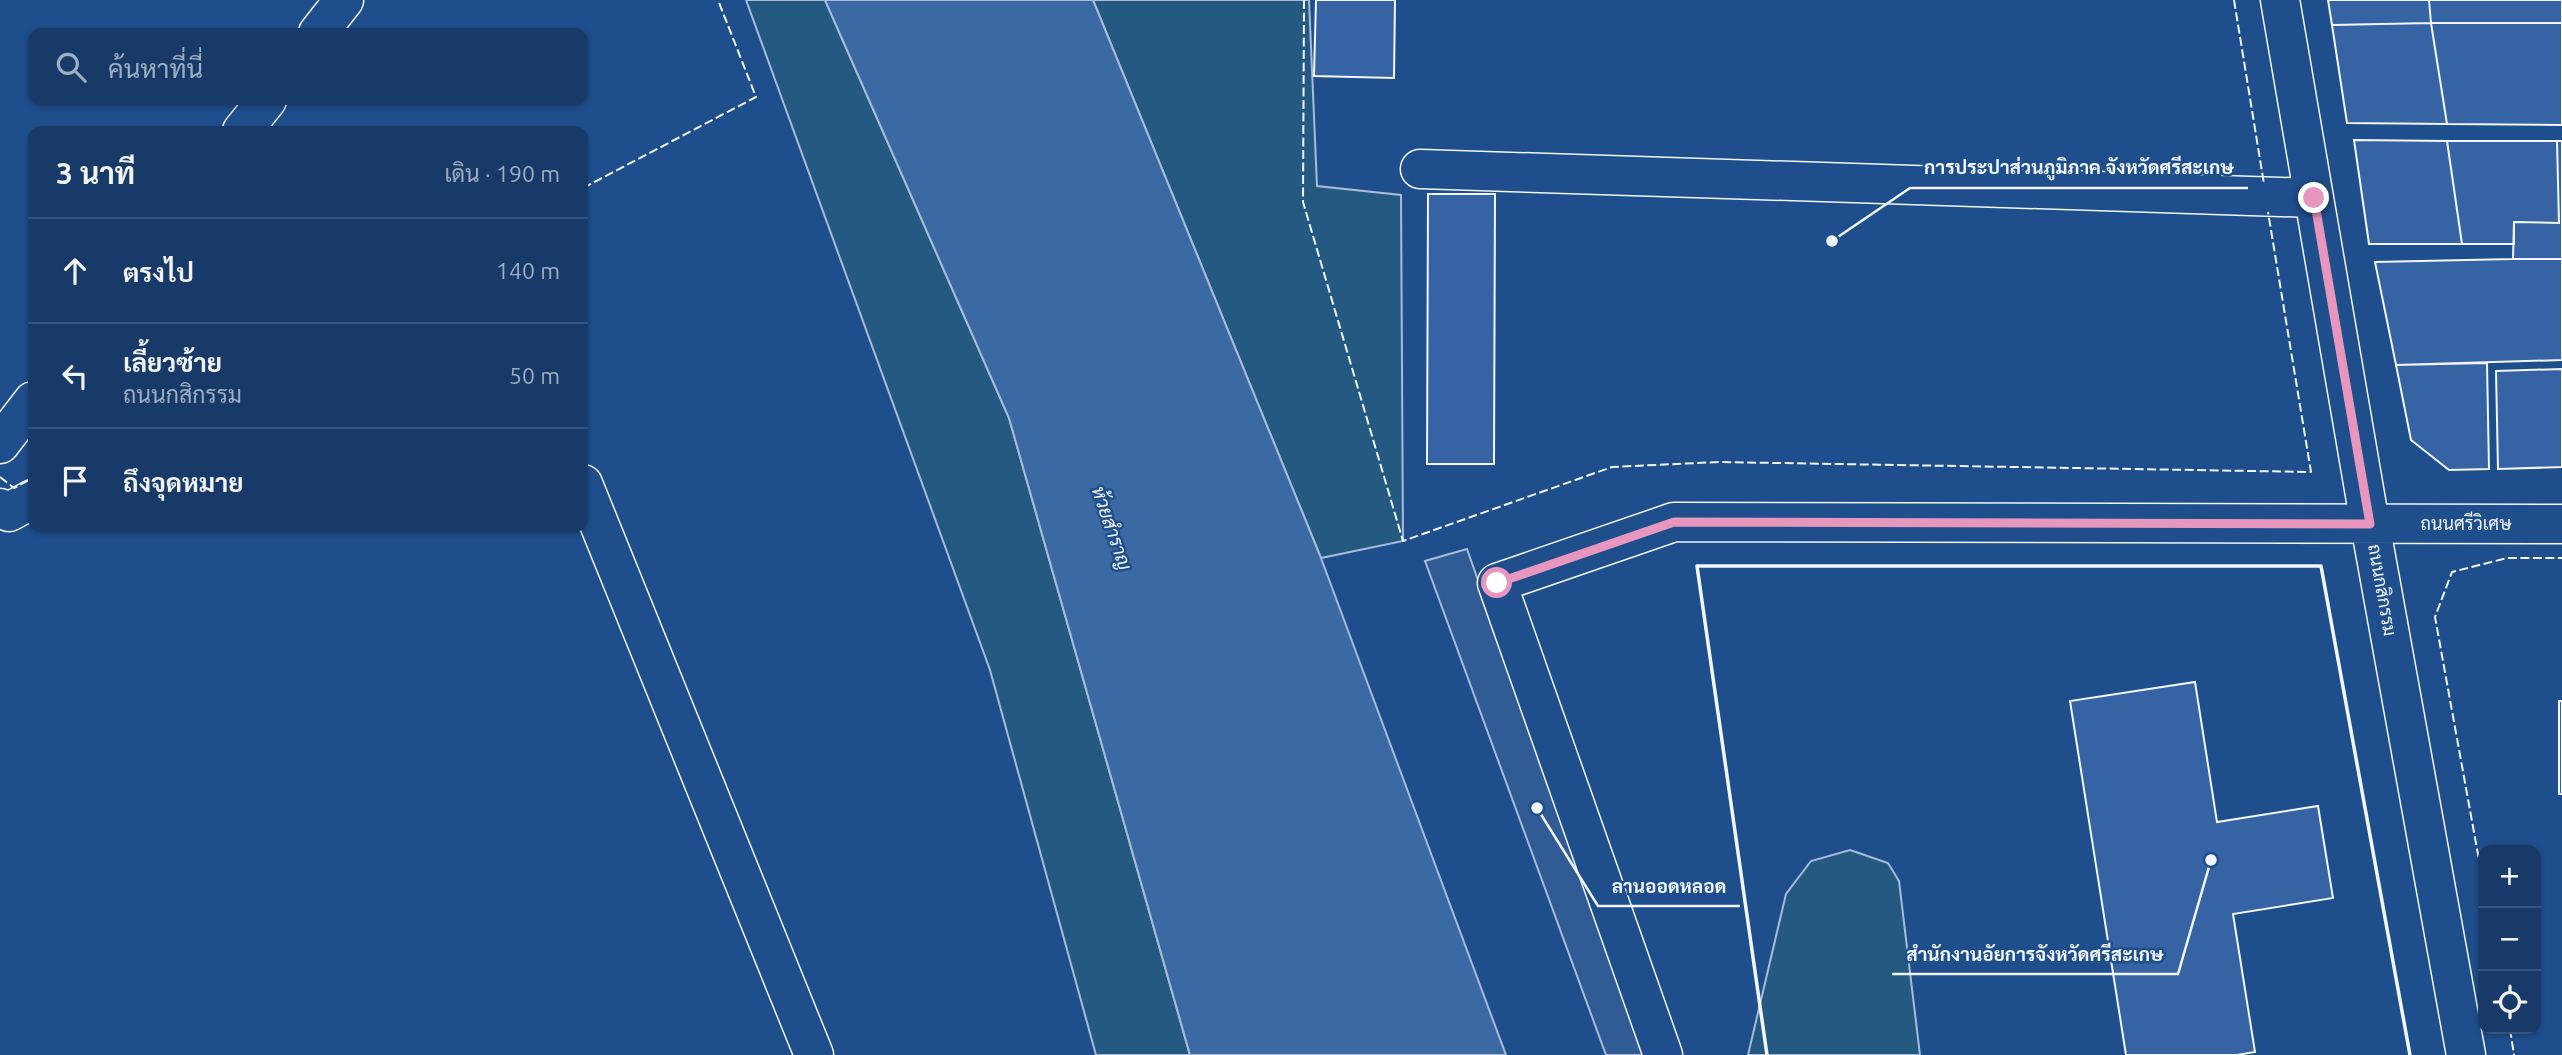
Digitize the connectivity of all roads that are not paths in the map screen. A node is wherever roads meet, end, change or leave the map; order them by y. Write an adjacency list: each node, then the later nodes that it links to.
1 (344, 0): 3 (street)
2 (2280, 0): 7 (street, ถนนกสิกรรม)
3 (322, 28)
4 (263, 105): 5 (street)
5 (246, 126)
6 (1420, 169): 7 (street)
7 (2314, 198): 13 (street, ถนนกสิกรรม)
8 (28, 408): 9 (street)
9 (0, 444)
10 (588, 496): 15 (street)
11 (28, 502): 12 (street)
12 (0, 508)
13 (2370, 524): 14 (street, ถนนศรีวิเศษ); 16 (street, ถนนศรีวิเศษ); 17 (street, ถนนกสิกรรม)
14 (2562, 524)
15 (814, 1055)
16 (1663, 1055)
17 (2466, 1055)

